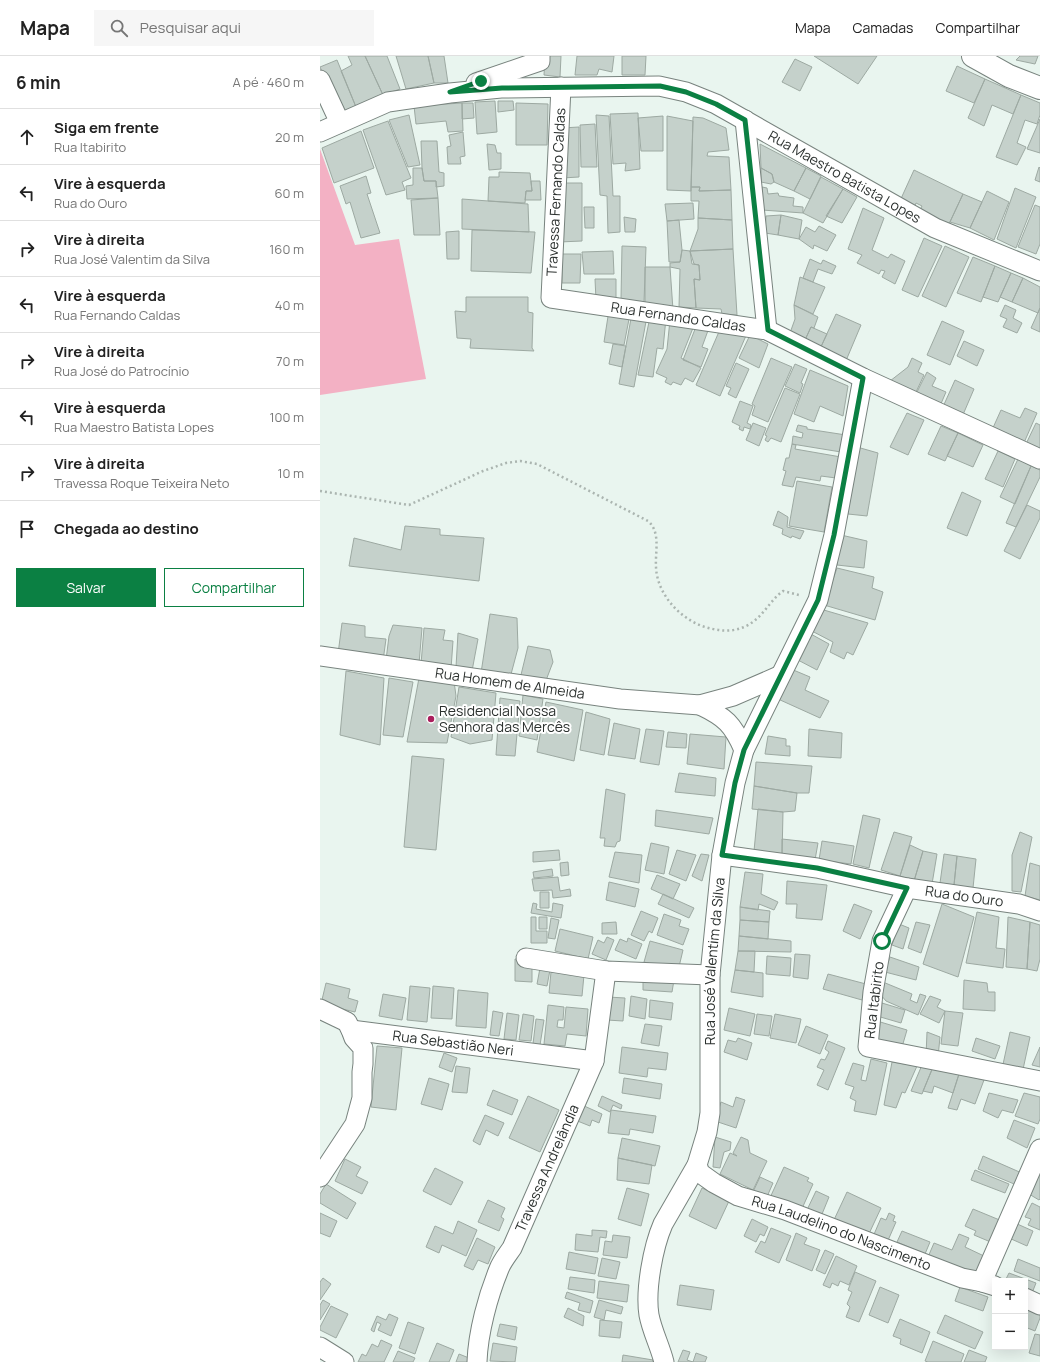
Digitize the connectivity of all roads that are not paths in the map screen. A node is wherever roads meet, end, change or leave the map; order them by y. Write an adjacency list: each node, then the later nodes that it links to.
1 (540, 56): 6 (street)
2 (973, 56): 5 (street)
3 (320, 80): 8 (street)
4 (561, 87): 6 (street, Rua Maestro Batista Lopes); 7 (street, Rua Maestro Batista Lopes); 11 (street, Travessa Fernando Caldas)
5 (1040, 88)
6 (450, 92): 8 (street, Rua Maestro Batista Lopes)
7 (745, 120): 10 (street, Rua Maestro Batista Lopes); 12 (street)
8 (340, 123): 9 (street, Rua Maestro Batista Lopes)
9 (320, 132)
10 (1040, 272)
11 (551, 298): 12 (street, Rua Fernando Caldas)
12 (768, 330): 13 (street, Rua Fernando Caldas)
13 (863, 378): 14 (street, Rua Fernando Caldas); 16 (street, Rua José Valentim da Silva)
14 (1040, 460)
15 (320, 656): 17 (street, Rua Homem de Almeida)
16 (780, 676): 17 (street); 18 (street, Rua José Valentim da Silva)
17 (700, 705): 18 (street)
18 (744, 750): 19 (street, Rua José Valentim da Silva)
19 (722, 855): 20 (street, Rua do Ouro); 24 (street, Rua José Valentim da Silva)
20 (907, 888): 21 (street, Rua do Ouro); 28 (street, Rua Itabirito)
21 (1040, 911)
22 (526, 958): 23 (street)
23 (606, 971): 24 (street); 27 (street, Travessa Andrelândia)
24 (710, 976): 30 (street, Rua José Valentim da Silva)
25 (320, 1009): 26 (street)
26 (351, 1030): 27 (street, Rua Sebastião Neri); 31 (street)
27 (594, 1061): 37 (street, Travessa Andrelândia)
28 (1040, 1082)
29 (1040, 1149): 32 (street)
30 (697, 1165): 32 (street, Rua Laudelino do Nascimento); 38 (street, Rua José Valentim da Silva)
31 (320, 1177)
32 (988, 1284)
33 (1028, 1299): 34 (street)
34 (1040, 1305)
35 (320, 1347): 36 (street)
36 (344, 1362)
37 (477, 1362)
38 (664, 1362)

